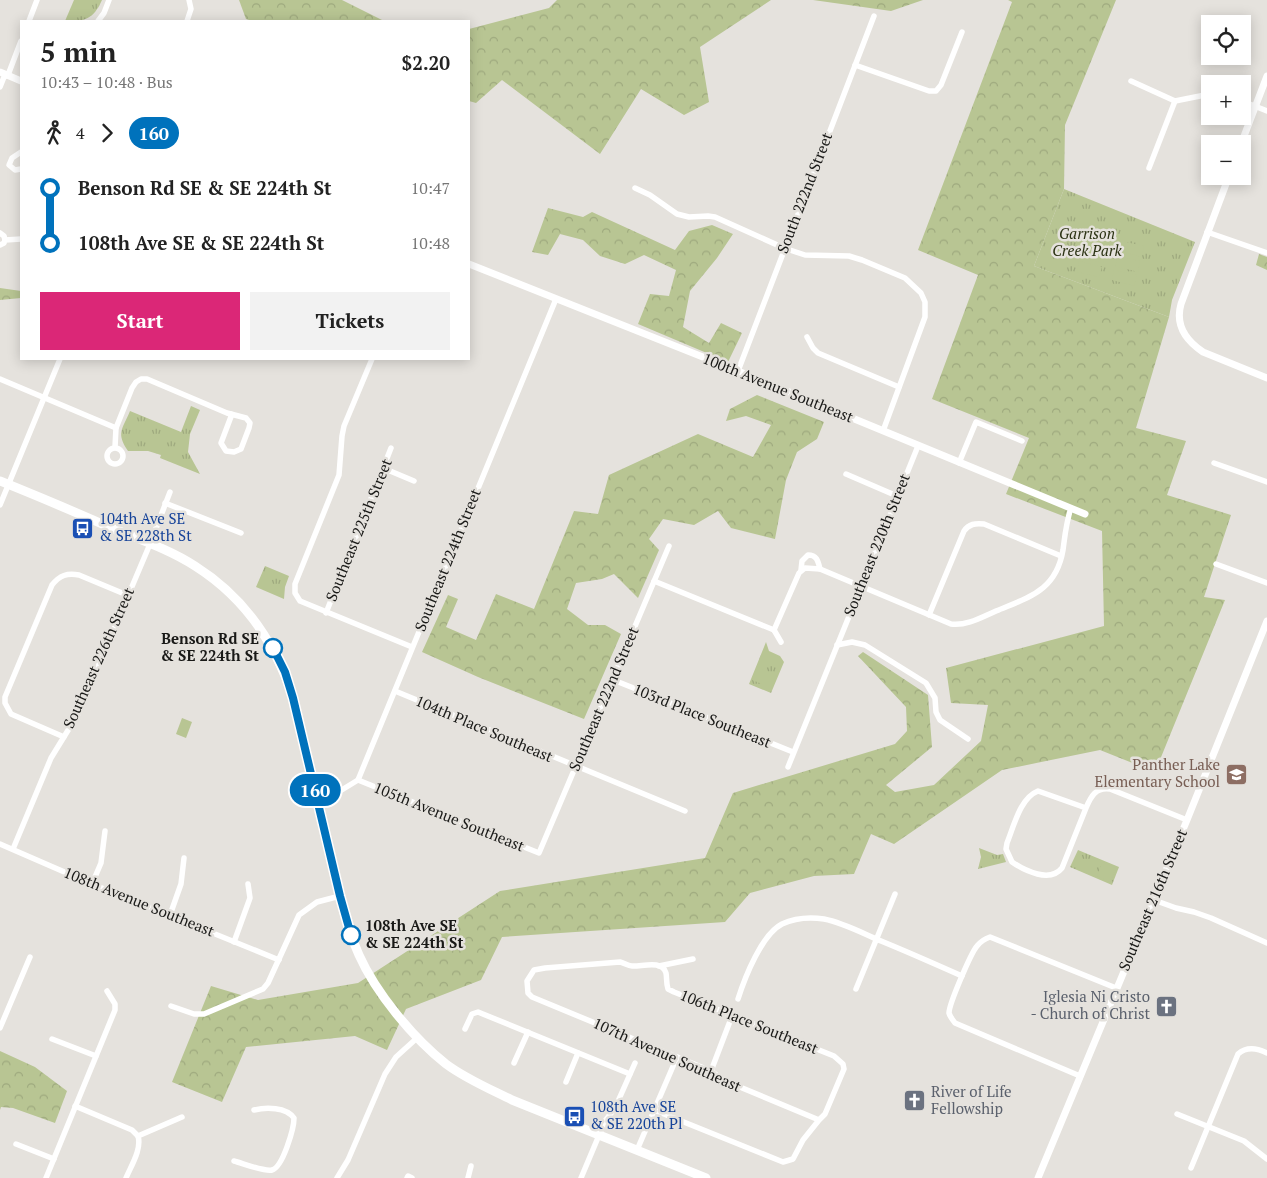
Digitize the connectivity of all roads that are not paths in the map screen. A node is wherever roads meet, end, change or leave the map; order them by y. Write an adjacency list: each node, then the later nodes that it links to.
1 (37, 0): 5 (street)
2 (109, 0): 6 (street)
3 (189, 1): 7 (street)
4 (874, 16): 10 (street, South 222nd Street)
5 (29, 20)
6 (99, 20)
7 (187, 20)
8 (962, 32): 10 (street)
9 (20, 44): 12 (street)
10 (855, 66): 33 (street, South 222nd Street)
11 (0, 72): 12 (street)
12 (8, 75): 14 (street); 16 (street)
13 (1267, 76): 20 (street)
14 (20, 81)
15 (1131, 81): 18 (street)
16 (0, 87)
17 (1201, 96): 18 (street)
18 (1175, 101): 24 (street)
19 (1251, 104): 20 (street)
20 (1255, 106): 21 (street); 22 (street)
21 (1267, 111)
22 (1244, 135)
23 (20, 153): 25 (street)
24 (1149, 168)
25 (20, 169)
26 (1225, 185): 28 (street)
27 (635, 188): 33 (street)
28 (1207, 232): 34 (street); 41 (street)
29 (0, 233): 31 (street)
30 (20, 239): 31 (street)
31 (5, 240): 32 (street)
32 (0, 245)
33 (784, 248): 40 (street, South 222nd Street); 43 (street)
34 (1267, 253)
35 (470, 264): 36 (street, 100th Avenue Southeast)
36 (556, 299): 40 (street, 100th Avenue Southeast); 82 (street, Southeast 224th Street)
37 (807, 337): 43 (street)
38 (60, 360): 44 (street)
39 (372, 360): 76 (street)
40 (738, 371): 47 (street, 100th Avenue Southeast)
41 (1267, 378)
42 (0, 379): 44 (street)
43 (899, 387): 47 (street)
44 (44, 398): 46 (street); 58 (street)
45 (232, 414): 45 (street); 46 (street)
46 (116, 428): 50 (street)
47 (883, 431): 49 (street, 100th Avenue Southeast)
48 (1022, 441): 52 (street)
49 (918, 446): 52 (street, 100th Avenue Southeast); 60 (street, Southeast 220th Street)
50 (115, 447)
51 (391, 448): 54 (street, Southeast 225th Street)
52 (959, 462): 63 (street, 100th Avenue Southeast)
53 (1214, 463): 57 (street)
54 (383, 468): 56 (street); 76 (street, Southeast 225th Street)
55 (846, 474): 60 (street)
56 (414, 481)
57 (1267, 482)
58 (4, 483): 62 (street); 66 (main road)
59 (170, 492): 61 (street, Southeast 226th Street)
60 (897, 496): 74 (street, Southeast 220th Street)
61 (165, 503): 65 (street); 66 (street, Southeast 226th Street)
62 (0, 505)
63 (1071, 508): 64 (street, 100th Avenue Southeast); 68 (street)
64 (1086, 514)
65 (241, 533)
66 (150, 544): 75 (street, Southeast 226th Street); 91 (main road)
67 (669, 546): 72 (street, Southeast 222nd Street)
68 (1061, 556): 77 (street); 77 (street)
69 (1216, 564): 73 (street)
70 (820, 569): 71 (street); 71 (street); 74 (street)
71 (801, 570): 79 (street)
72 (654, 581): 79 (street); 83 (street, Southeast 222nd Street)
73 (1267, 583)
74 (860, 586): 77 (street); 81 (street, Southeast 220th Street)
75 (127, 595): 85 (street, Southeast 226th Street); 85 (street)
76 (326, 613): 82 (street)
77 (929, 615)
78 (1267, 621): 94 (street, Southeast 216th Street)
79 (774, 630): 80 (street)
80 (781, 642)
81 (837, 645): 86 (street); 87 (street, Southeast 220th Street)
82 (412, 647): 84 (street, Southeast 224th Street)
83 (612, 679): 87 (street, 103rd Place Southeast); 88 (street, Southeast 222nd Street)
84 (395, 691): 88 (street, 104th Place Southeast); 90 (street, Southeast 224th Street)
85 (64, 737): 97 (street, Southeast 226th Street)
86 (968, 739)
87 (794, 752): 89 (street, Southeast 220th Street)
88 (575, 766): 93 (street, 104th Place Southeast); 98 (street, Southeast 222nd Street)
89 (788, 767)
90 (358, 780): 91 (street); 98 (street, 105th Avenue Southeast)
91 (316, 795): 103 (main road)
92 (1086, 808): 92 (street); 94 (street)
93 (685, 811)
94 (1187, 820): 104 (street, Southeast 216th Street)
95 (105, 831): 100 (street)
96 (0, 844): 97 (street, 108th Avenue Southeast)
97 (13, 849): 100 (street, 108th Avenue Southeast)
98 (539, 853)
99 (184, 858): 105 (street)
100 (92, 884): 105 (street, 108th Avenue Southeast)
101 (248, 884): 107 (street)
102 (895, 894): 106 (street)
103 (340, 896): 111 (street); 123 (main road)
104 (1154, 900): 108 (street); 114 (street, Southeast 216th Street)
105 (170, 915): 107 (street, 108th Avenue Southeast)
106 (877, 939): 113 (street); 115 (street); 117 (street)
107 (234, 942): 111 (street, 108th Avenue Southeast)
108 (1267, 943)
109 (30, 957): 120 (street)
110 (694, 959): 112 (street)
111 (279, 960): 118 (street)
112 (658, 966): 119 (street, 106th Place Southeast); 128 (street, 107th Avenue Southeast)
113 (962, 976): 114 (street); 133 (street)
114 (1116, 988): 133 (street, Southeast 216th Street)
115 (856, 989)
116 (107, 991): 127 (street)
117 (738, 998)
118 (171, 1006)
119 (732, 1016): 131 (street); 140 (street, 106th Place Southeast)
120 (0, 1028)
121 (465, 1029): 122 (street)
122 (528, 1032): 125 (street); 129 (street)
123 (417, 1038): 142 (main road); 153 (street)
124 (52, 1039): 127 (street)
125 (578, 1053): 132 (street); 134 (street)
126 (1267, 1053): 141 (street)
127 (96, 1056): 135 (street)
128 (677, 1057): 131 (street, 107th Avenue Southeast); 137 (street)
129 (514, 1063)
130 (636, 1063): 132 (street)
131 (711, 1071): 140 (street, 107th Avenue Southeast)
132 (630, 1074): 142 (street)
133 (1080, 1076): 157 (street, Southeast 216th Street)
134 (566, 1082)
135 (75, 1106): 143 (street); 147 (street)
136 (254, 1110): 148 (street)
137 (654, 1110): 140 (street); 145 (street)
138 (1177, 1114): 141 (street)
139 (182, 1117): 143 (street)
140 (819, 1120)
141 (1207, 1126): 146 (street); 150 (street)
142 (599, 1135): 145 (main road); 155 (street)
143 (138, 1136): 152 (street)
144 (16, 1144): 147 (street)
145 (637, 1150): 156 (main road)
146 (1266, 1156)
147 (54, 1159): 151 (street)
148 (234, 1161)
149 (472, 1166): 154 (street)
150 (1191, 1168)
151 (46, 1178)
152 (126, 1178)
153 (337, 1178)
154 (468, 1178)
155 (581, 1178)
156 (706, 1178)
157 (1038, 1178)

